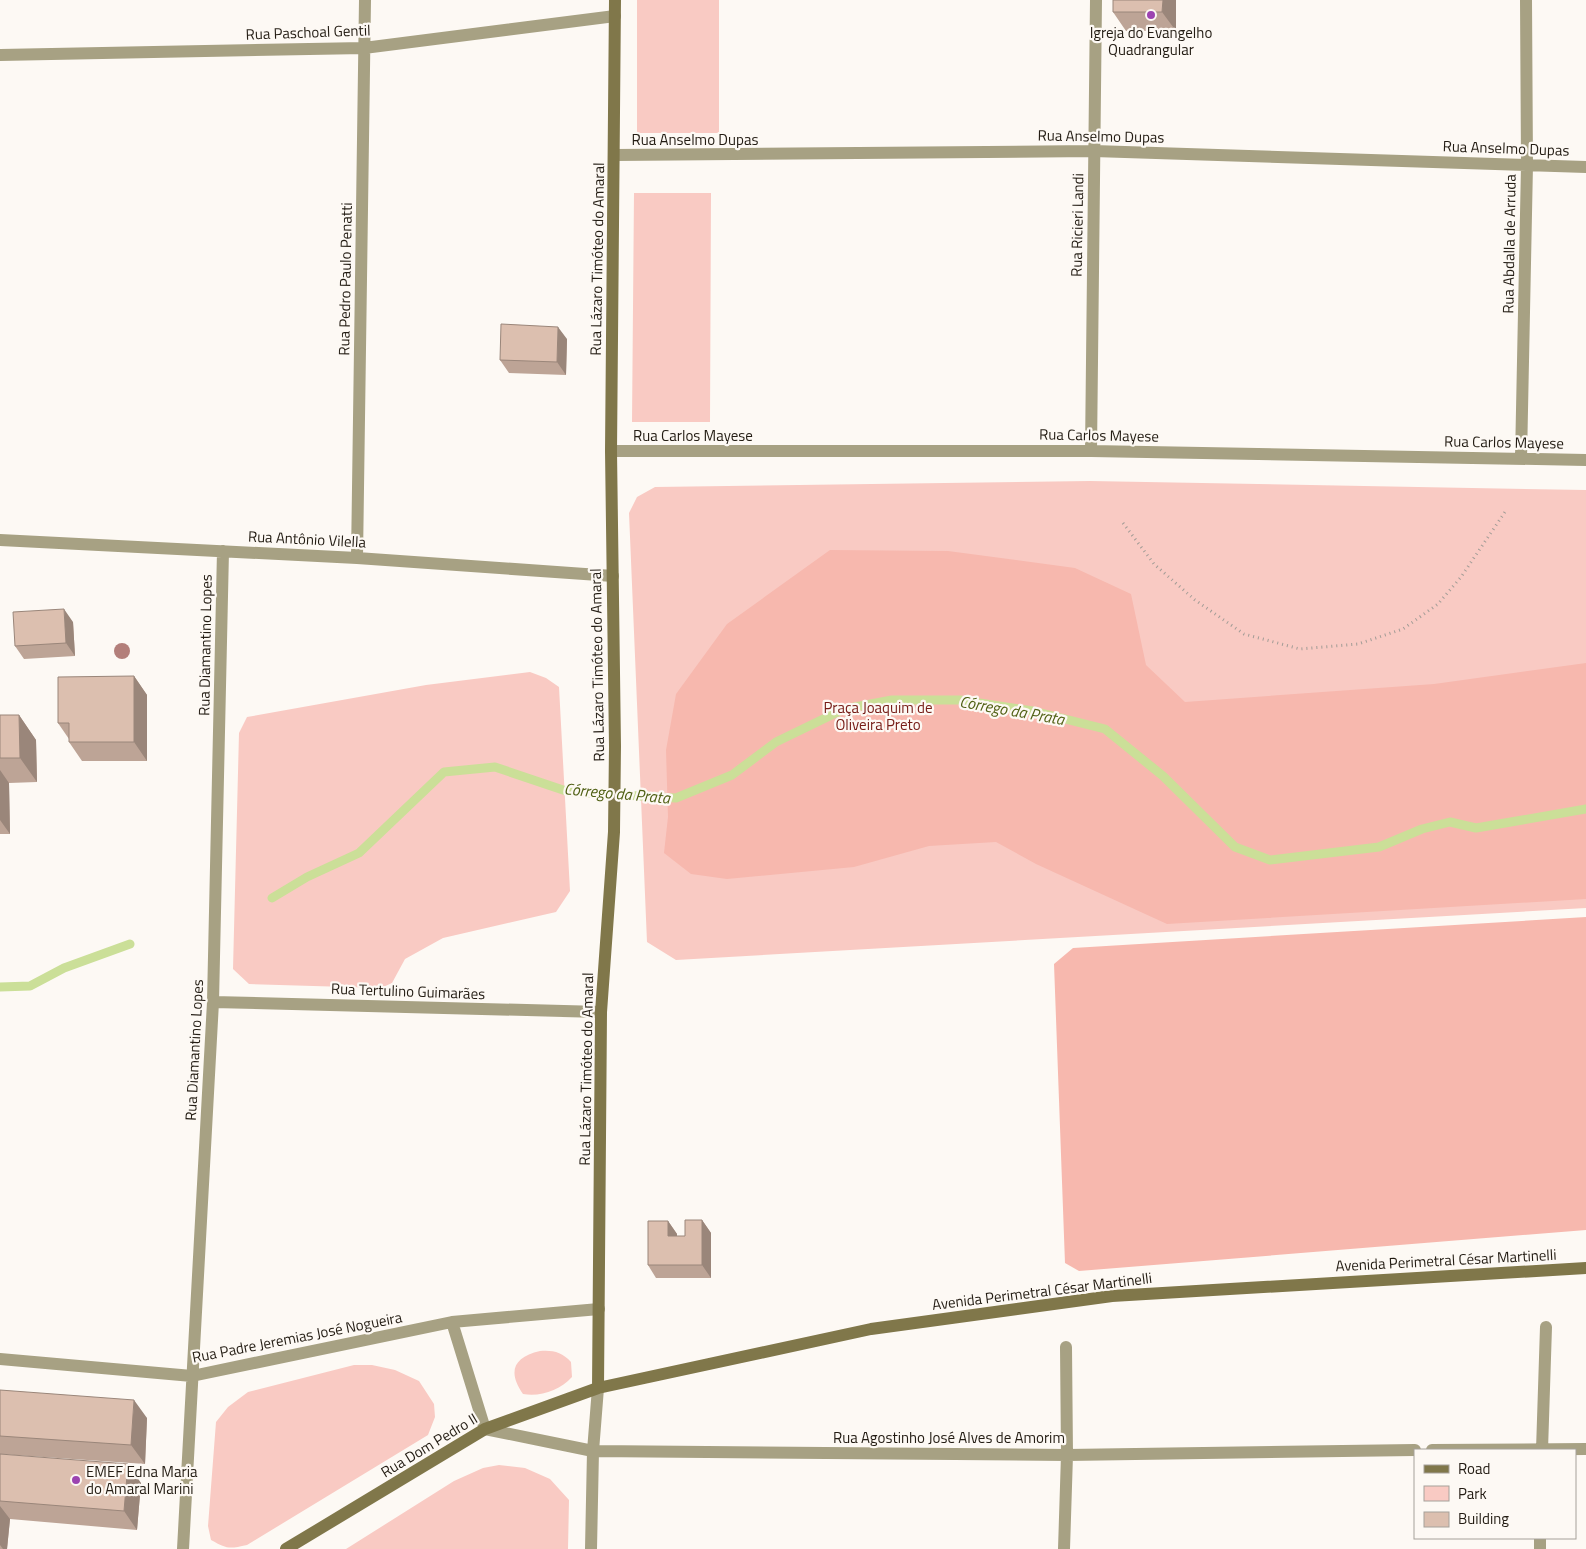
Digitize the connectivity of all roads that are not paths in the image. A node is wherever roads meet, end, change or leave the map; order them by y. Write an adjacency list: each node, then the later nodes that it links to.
1 (365, 0): 6 (street, Rua Pedro Paulo Penatti)
2 (615, 0): 5 (main road, Rua Lázaro Timóteo do Amaral)
3 (1096, 0): 8 (street, Rua Ricieri Landi)
4 (1526, 0): 10 (street, Rua Abdalla de Arruda)
5 (615, 16): 6 (street, Rua Paschoal Gentil); 9 (main road, Rua Lázaro Timóteo do Amaral)
6 (364, 48): 7 (street, Rua Paschoal Gentil); 18 (street, Rua Pedro Paulo Penatti)
7 (0, 55)
8 (1094, 150): 9 (street, Rua Anselmo Dupas); 10 (street, Rua Anselmo Dupas); 12 (street, Rua Ricieri Landi)
9 (614, 155): 13 (main road, Rua Lázaro Timóteo do Amaral)
10 (1527, 165): 11 (street, Rua Anselmo Dupas); 14 (street, Rua Abdalla de Arruda)
11 (1586, 167)
12 (1091, 450): 13 (street, Rua Carlos Mayese); 14 (street, Rua Carlos Mayese)
13 (611, 451): 19 (main road, Rua Lázaro Timóteo do Amaral)
14 (1521, 459): 15 (street, Rua Carlos Mayese)
15 (1586, 460)
16 (0, 540): 17 (street, Rua Antônio Vilella)
17 (223, 551): 18 (street, Rua Antônio Vilella); 20 (street, Rua Diamantino Lopes)
18 (357, 558): 19 (street, Rua Antônio Vilella)
19 (612, 576): 21 (main road, Rua Lázaro Timóteo do Amaral)
20 (214, 1002): 21 (street, Rua Tertulino Guimarães); 28 (street, Rua Diamantino Lopes)
21 (601, 1012): 23 (main road, Rua Lázaro Timóteo do Amaral)
22 (1586, 1268): 29 (main road, Avenida Perimetral César Martinelli)
23 (599, 1308): 24 (street, Rua Padre Jeremias José Nogueira); 29 (main road, Rua Lázaro Timóteo do Amaral)
24 (452, 1322): 28 (street, Rua Padre Jeremias José Nogueira); 30 (street)
25 (1546, 1327): 31 (street)
26 (1066, 1347): 34 (street)
27 (0, 1359): 28 (street, Rua Padre Jeremias José Nogueira)
28 (192, 1376): 35 (street, Rua Diamantino Lopes)
29 (598, 1388): 30 (main road, Rua Dom Pedro II); 32 (street)
30 (485, 1429): 32 (street, Rua Agostinho José Alves de Amorim); 36 (main road, Rua Dom Pedro II)
31 (1542, 1449)
32 (593, 1450): 34 (street, Rua Agostinho José Alves de Amorim); 37 (street)
33 (1414, 1450): 34 (street, Rua Agostinho José Alves de Amorim)
34 (1067, 1455): 38 (street)
35 (183, 1549)
36 (286, 1549)
37 (590, 1549)
38 (1064, 1549)

